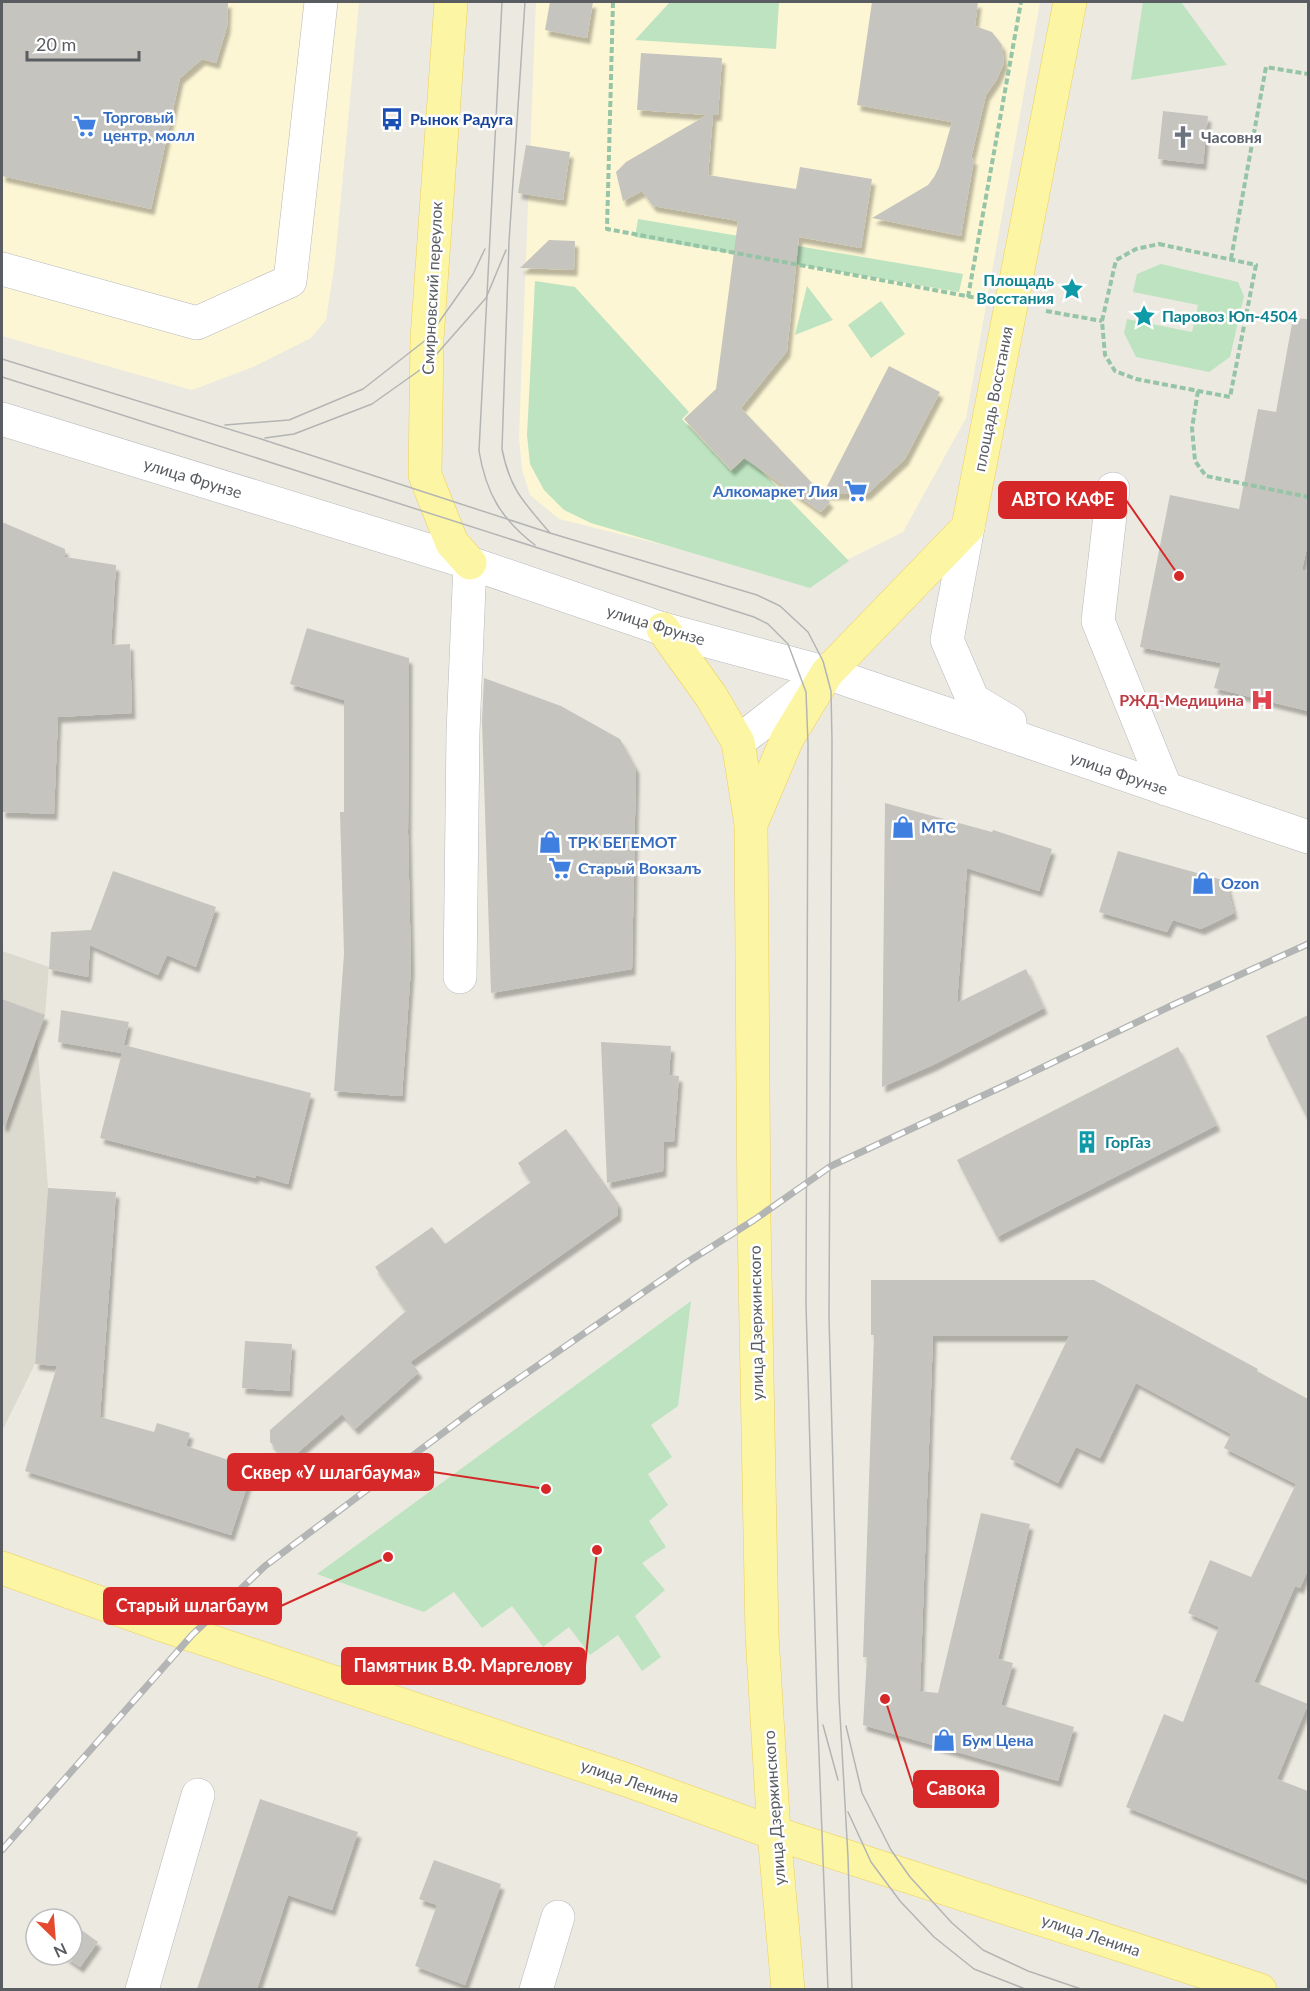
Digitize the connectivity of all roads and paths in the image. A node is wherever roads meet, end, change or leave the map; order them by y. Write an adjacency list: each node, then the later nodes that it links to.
1 (321, 2): 8 (street)
2 (451, 2): 17 (main road, Смирновский переулок)
3 (613, 2): 9 (path)
4 (1021, 2): 9 (path)
5 (1070, 2): 10 (main road, площадь Восстания)
6 (1308, 74): 7 (path)
7 (1231, 259): 11 (path); 12 (path)
8 (2, 269)
9 (968, 297): 10 (path)
10 (1012, 304): 11 (path); 16 (main road, площадь Восстания)
11 (1102, 321): 12 (path)
12 (1198, 391): 15 (path)
13 (2, 418): 17 (street, улица Фрунзе)
14 (1113, 489): 22 (street)
15 (1308, 497)
16 (968, 527): 19 (main road); 21 (street)
17 (470, 563): 18 (street, улица Фрунзе); 25 (street)
18 (663, 629): 19 (street, улица Фрунзе); 20 (main road)
19 (827, 673): 20 (street); 21 (street, улица Фрунзе); 23 (main road, улица Дзержинского)
20 (738, 742): 23 (main road)
21 (1060, 753): 22 (street, улица Фрунзе)
22 (1166, 789): 24 (street, улица Фрунзе)
23 (751, 824): 28 (main road, улица Дзержинского)
24 (1308, 837)
25 (459, 977)
26 (2, 1568): 28 (main road, улица Ленина)
27 (198, 1795): 30 (street)
28 (774, 1833): 32 (main road, улица Дзержинского); 33 (main road, улица Ленина)
29 (558, 1917): 31 (street)
30 (142, 1989)
31 (536, 1989)
32 (788, 1989)
33 (1260, 1989)

